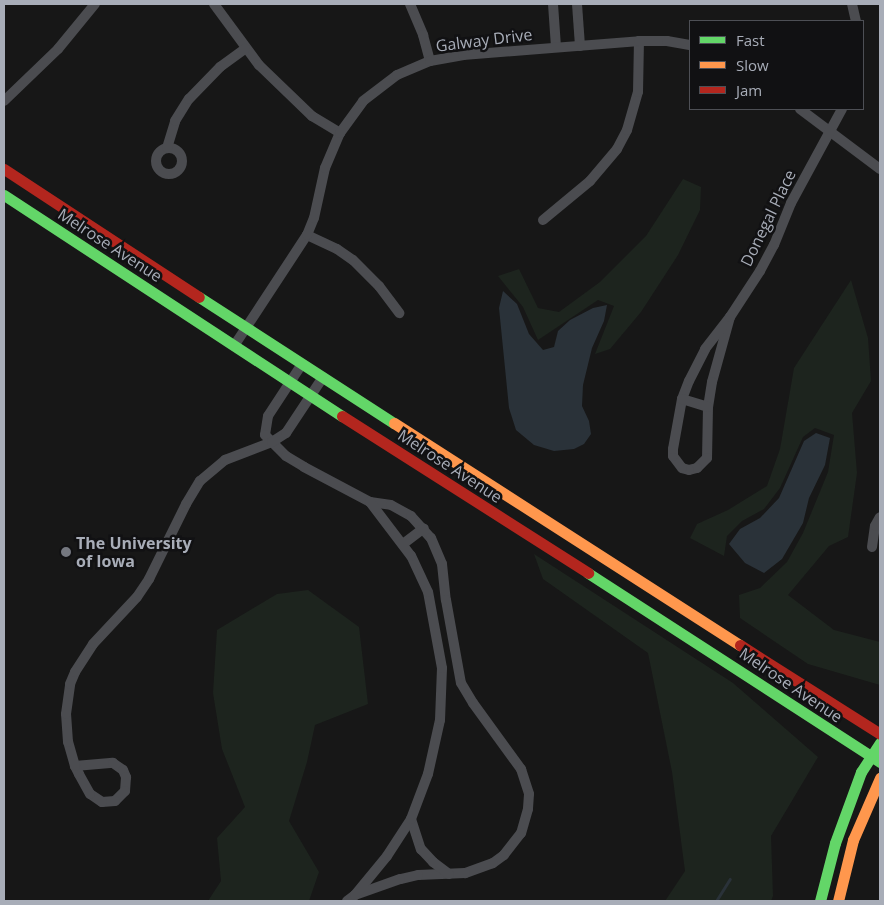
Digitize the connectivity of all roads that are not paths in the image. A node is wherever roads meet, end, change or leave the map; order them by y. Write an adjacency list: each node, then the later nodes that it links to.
1 (95, 4): 14 (street)
2 (214, 4): 12 (street)
3 (410, 4): 13 (street)
4 (553, 4): 11 (street)
5 (577, 4): 10 (street)
6 (852, 4): 7 (street)
7 (856, 20)
8 (639, 41): 9 (street, Galway Drive); 10 (street, Galway Drive); 23 (street)
9 (689, 45)
10 (580, 46): 11 (street, Galway Drive)
11 (556, 47): 13 (street, Galway Drive)
12 (245, 49): 18 (street); 19 (street)
13 (430, 61): 18 (street, Galway Drive)
14 (4, 101)
15 (801, 110): 17 (street)
16 (841, 110): 17 (street, Donegal Place)
17 (830, 131): 21 (street); 26 (street, Donegal Place)
18 (340, 133): 24 (street, Galway Drive)
19 (167, 148)
20 (4, 169): 27 (main road, Melrose Avenue)
21 (880, 169)
22 (4, 195): 28 (main road, Melrose Avenue)
23 (543, 220)
24 (307, 235): 25 (street); 27 (street, Galway Drive)
25 (399, 313)
26 (730, 317): 33 (street, Donegal Place); 34 (street, Donegal Place)
27 (246, 328): 28 (street, Galway Drive); 29 (main road, Melrose Avenue)
28 (234, 346): 31 (main road, Melrose Avenue)
29 (302, 364): 30 (main road, Melrose Avenue); 31 (street)
30 (323, 378): 32 (street); 43 (main road, Melrose Avenue)
31 (290, 383): 32 (main road, Melrose Avenue); 35 (street)
32 (310, 396): 35 (street); 45 (main road, Melrose Avenue)
33 (682, 399): 34 (street); 34 (street, Donegal Place)
34 (708, 407)
35 (272, 442): 36 (street); 46 (street)
36 (370, 502): 38 (street); 39 (street)
37 (880, 517): 40 (street)
38 (424, 528): 39 (street); 41 (street)
39 (403, 544): 42 (street)
40 (872, 547)
41 (455, 658): 42 (street); 49 (street)
42 (441, 662): 48 (street)
43 (880, 734)
44 (880, 742): 45 (main road)
45 (876, 759): 51 (main road)
46 (76, 766): 46 (street)
47 (880, 778): 52 (main road)
48 (411, 819): 49 (street); 50 (street)
49 (449, 874): 50 (street)
50 (351, 898)
51 (820, 901)
52 (838, 901)

